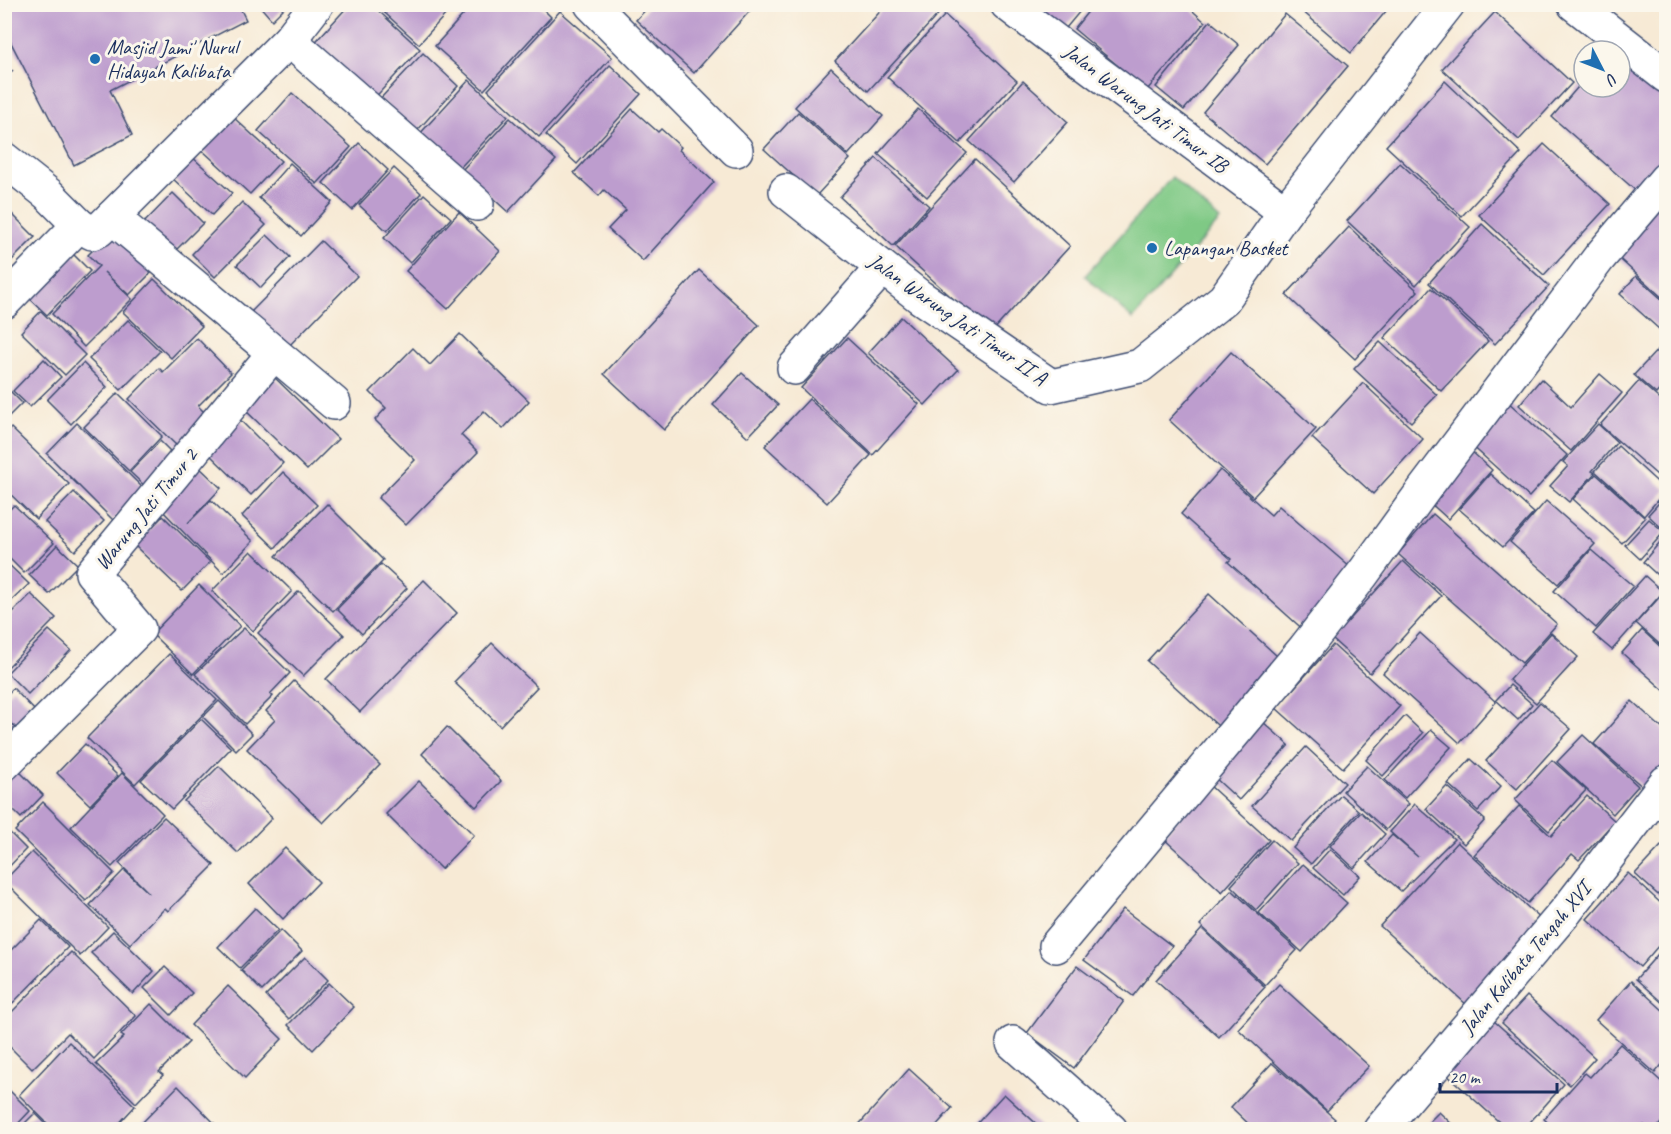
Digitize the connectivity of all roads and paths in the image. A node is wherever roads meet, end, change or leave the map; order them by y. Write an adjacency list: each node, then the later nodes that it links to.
1 (317, 4): 6 (street)
2 (591, 4): 10 (street)
3 (1007, 4): 15 (street, Jalan Warung Jati Timur IB)
4 (1448, 4): 15 (street, Jalan Warung Jati Timur II A)
5 (1574, 4): 9 (street)
6 (289, 40): 14 (street); 16 (street)
7 (4, 61): 8 (path)
8 (12, 72)
9 (1666, 76)
10 (736, 150)
11 (4, 159): 17 (street)
12 (1666, 179): 25 (street)
13 (786, 191): 18 (street, Jalan Warung Jati Timur II A)
14 (477, 204)
15 (1285, 212): 18 (street, Jalan Warung Jati Timur II A)
16 (112, 217): 17 (street); 20 (street)
17 (79, 225): 19 (street)
18 (882, 268): 21 (street)
19 (4, 302)
20 (274, 353): 22 (street); 23 (street, Warung Jati Timur 2)
21 (794, 368)
22 (334, 403)
23 (4, 764)
24 (1666, 783): 28 (street, Jalan Kalibata Tengah XVI)
25 (1056, 946)
26 (1013, 1043): 27 (street)
27 (1111, 1130)
28 (1380, 1130)

